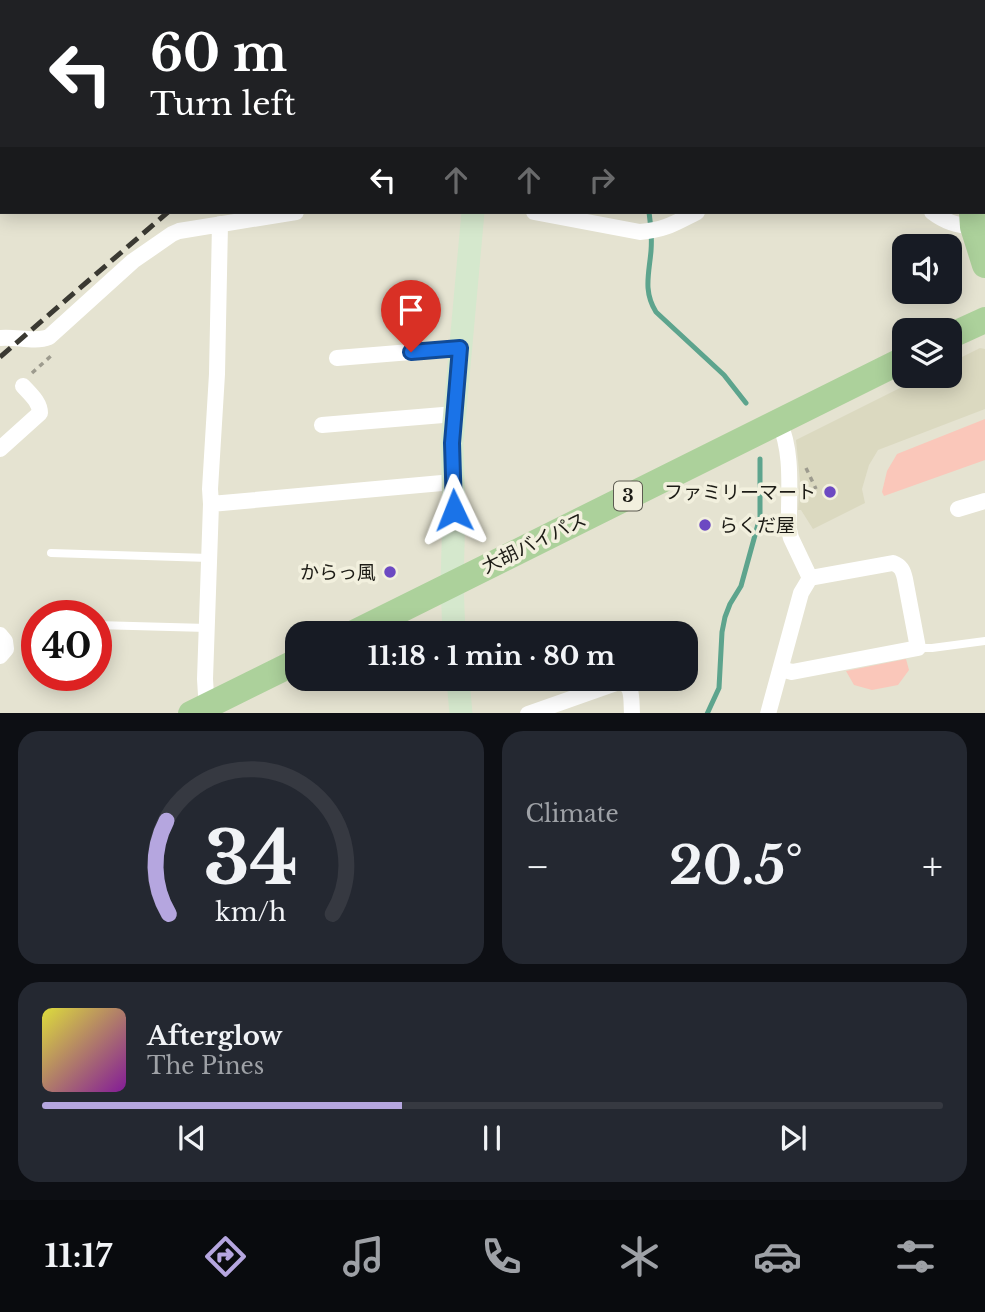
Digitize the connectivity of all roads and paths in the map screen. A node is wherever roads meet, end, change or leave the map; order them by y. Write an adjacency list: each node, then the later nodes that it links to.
1 (283, 214): 7 (street)
2 (472, 214): 12 (street)
3 (545, 214): 4 (street)
4 (693, 214)
5 (934, 214): 6 (street)
6 (972, 219): 8 (main road)
7 (220, 224): 11 (street); 24 (street)
8 (985, 265)
9 (985, 320): 10 (main road)
10 (962, 331)
11 (0, 338)
12 (460, 348): 13 (street); 16 (street)
13 (337, 358)
14 (892, 365): 17 (main road, 大胡バイパス / 3)
15 (23, 386): 19 (street)
16 (455, 414): 18 (street); 21 (street)
17 (779, 421): 28 (street); 29 (main road, 大胡バイパス / 3)
18 (322, 425)
19 (0, 449)
20 (803, 463): 22 (path)
21 (453, 482): 24 (street); 29 (street)
22 (816, 489)
23 (985, 501): 25 (street)
24 (211, 504): 27 (street)
25 (958, 509)
26 (51, 553): 27 (lane)
27 (209, 558): 33 (street)
28 (810, 578): 36 (street); 39 (street)
29 (452, 584): 30 (main road, 大胡バイパス / 3); 31 (street)
30 (378, 621)
31 (453, 621)
32 (112, 625): 33 (lane)
33 (207, 628): 41 (street)
34 (0, 635): 37 (street)
35 (985, 641): 36 (lane)
36 (918, 648): 39 (street)
37 (0, 656)
38 (285, 668): 41 (main road)
39 (781, 669): 45 (street)
40 (459, 691): 42 (street)
41 (198, 711)
42 (461, 713)
43 (528, 713): 44 (street)
44 (632, 713)
45 (768, 713)

